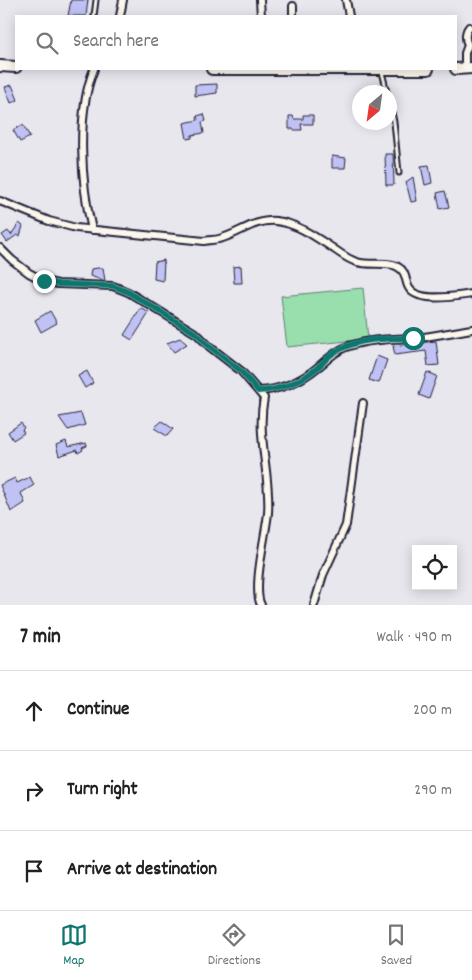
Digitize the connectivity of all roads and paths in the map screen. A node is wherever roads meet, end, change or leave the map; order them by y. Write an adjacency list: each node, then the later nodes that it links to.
1 (96, 0): 6 (lane)
2 (123, 0): 7 (street)
3 (260, 0): 8 (street)
4 (346, 0): 10 (street)
5 (293, 6): 9 (street)
6 (94, 15)
7 (120, 15)
8 (261, 15)
9 (293, 15)
10 (349, 15)
11 (470, 27): 14 (street)
12 (0, 66): 13 (main road)
13 (15, 67)
14 (464, 68)
15 (94, 70): 21 (street)
16 (381, 70): 17 (lane)
17 (385, 85)
18 (395, 130): 19 (lane)
19 (399, 173)
20 (0, 201): 21 (street)
21 (92, 230): 23 (street)
22 (0, 248): 25 (street)
23 (472, 294)
24 (472, 329): 25 (street)
25 (258, 391): 27 (street)
26 (363, 402): 28 (street)
27 (261, 605)
28 (314, 605)

